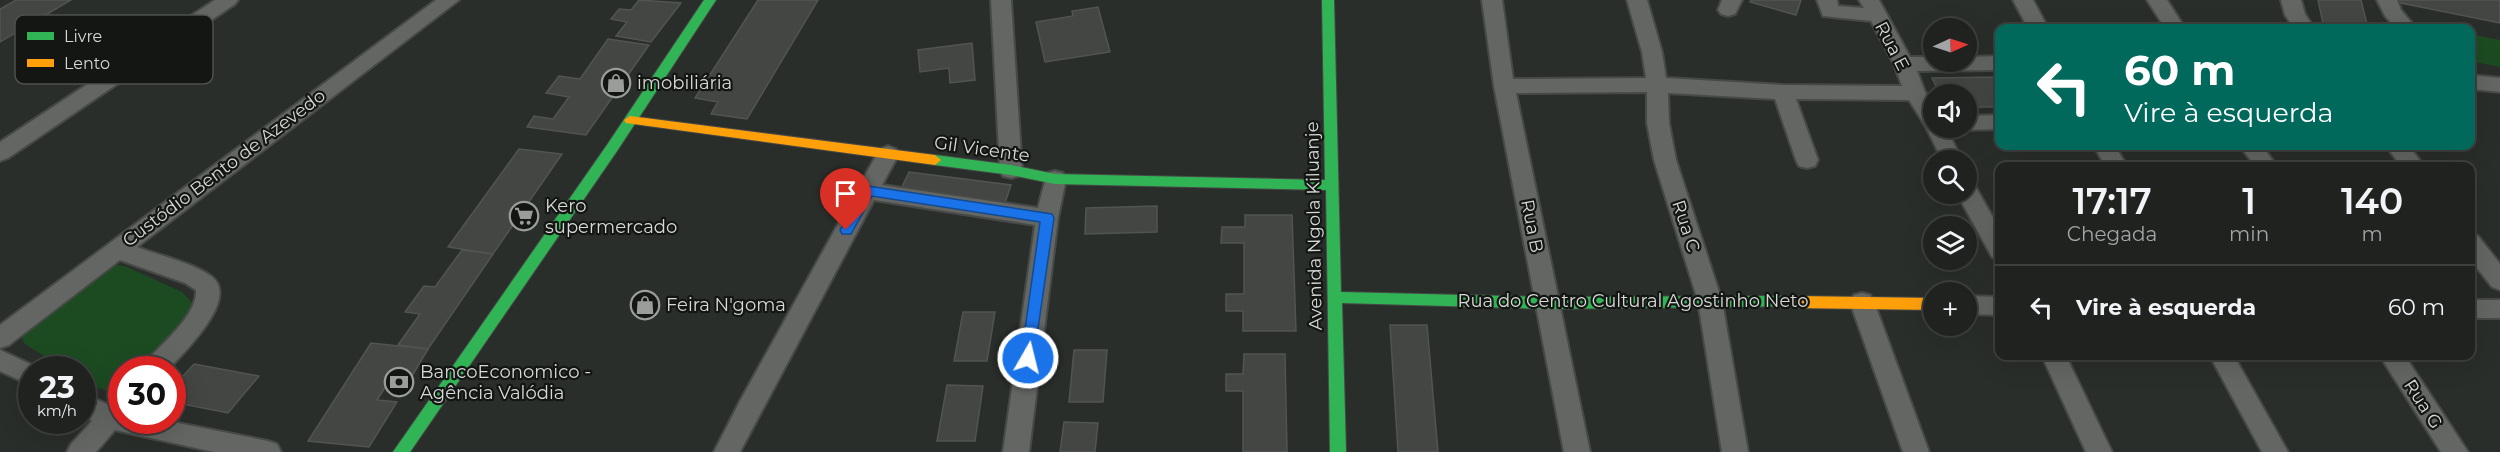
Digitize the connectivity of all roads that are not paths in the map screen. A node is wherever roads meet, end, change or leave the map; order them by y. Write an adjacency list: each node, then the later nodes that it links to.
1 (228, 0): 14 (street)
2 (449, 0): 45 (street, Custódio Bento de Azevedo)
3 (710, 0): 29 (street)
4 (1001, 0): 37 (street)
5 (1328, 0): 39 (street, Avenida Ngola Kiluanje)
6 (1492, 0): 25 (street, Rua B)
7 (1637, 0): 23 (street, Rua C)
8 (1827, 0): 13 (street)
9 (2023, 0): 15 (street)
10 (2157, 0): 16 (street)
11 (2291, 0): 17 (street)
12 (2386, 0): 18 (street)
13 (1872, 8): 20 (street, Rua E)
14 (206, 15)
15 (2036, 24)
16 (2172, 24)
17 (2301, 24)
18 (2402, 24)
19 (1995, 63): 20 (street)
20 (1904, 64): 27 (street, Rua E)
21 (2475, 82): 24 (street)
22 (103, 84): 33 (street)
23 (1657, 85): 25 (street); 26 (street); 48 (street, Rua C)
24 (2500, 85)
25 (1504, 86): 50 (street, Rua B)
26 (1783, 92): 27 (street); 35 (street)
27 (1915, 93): 28 (street, Rua E)
28 (1923, 106)
29 (630, 120): 34 (street, Gil Vicente); 67 (street)
30 (1995, 122): 31 (street)
31 (1977, 123)
32 (2400, 150): 36 (street)
33 (0, 153)
34 (888, 154): 37 (street, Gil Vicente); 40 (street)
35 (1808, 160)
36 (2410, 162)
37 (1011, 170): 38 (street, Gil Vicente)
38 (1055, 179): 39 (street, Gil Vicente); 42 (street)
39 (1330, 185): 47 (street, Avenida Ngola Kiluanje)
40 (868, 191): 42 (street); 68 (street)
41 (1974, 204): 43 (street)
42 (1047, 218): 69 (street)
43 (1995, 242)
44 (2475, 248): 46 (street)
45 (116, 249): 56 (street, Custódio Bento de Azevedo); 57 (street)
46 (2500, 281)
47 (1333, 297): 50 (street, Rua do Centro Cultural Agostinho Neto); 70 (street, Avenida Ngola Kiluanje)
48 (1710, 301): 49 (street, Rua do Centro Cultural Agostinho Neto); 50 (street, Rua do Centro Cultural Agostinho Neto); 72 (street, Rua C)
49 (1863, 302): 51 (street, Rua do Centro Cultural Agostinho Neto); 73 (street)
50 (1548, 303): 71 (street, Rua B)
51 (1923, 304)
52 (1977, 305): 53 (street)
53 (1995, 306)
54 (2475, 309): 55 (street)
55 (2500, 309)
56 (0, 338)
57 (165, 356)
58 (0, 360): 62 (street)
59 (2056, 360): 74 (street)
60 (2224, 360): 75 (street)
61 (2395, 360): 76 (street, Rua G)
62 (18, 369)
63 (108, 421): 65 (street)
64 (178, 434): 66 (street)
65 (80, 452)
66 (268, 452)
67 (401, 452)
68 (727, 452)
69 (1016, 452)
70 (1338, 452)
71 (1577, 452)
72 (1735, 452)
73 (1916, 452)
74 (2100, 452)
75 (2275, 452)
76 (2455, 452)

